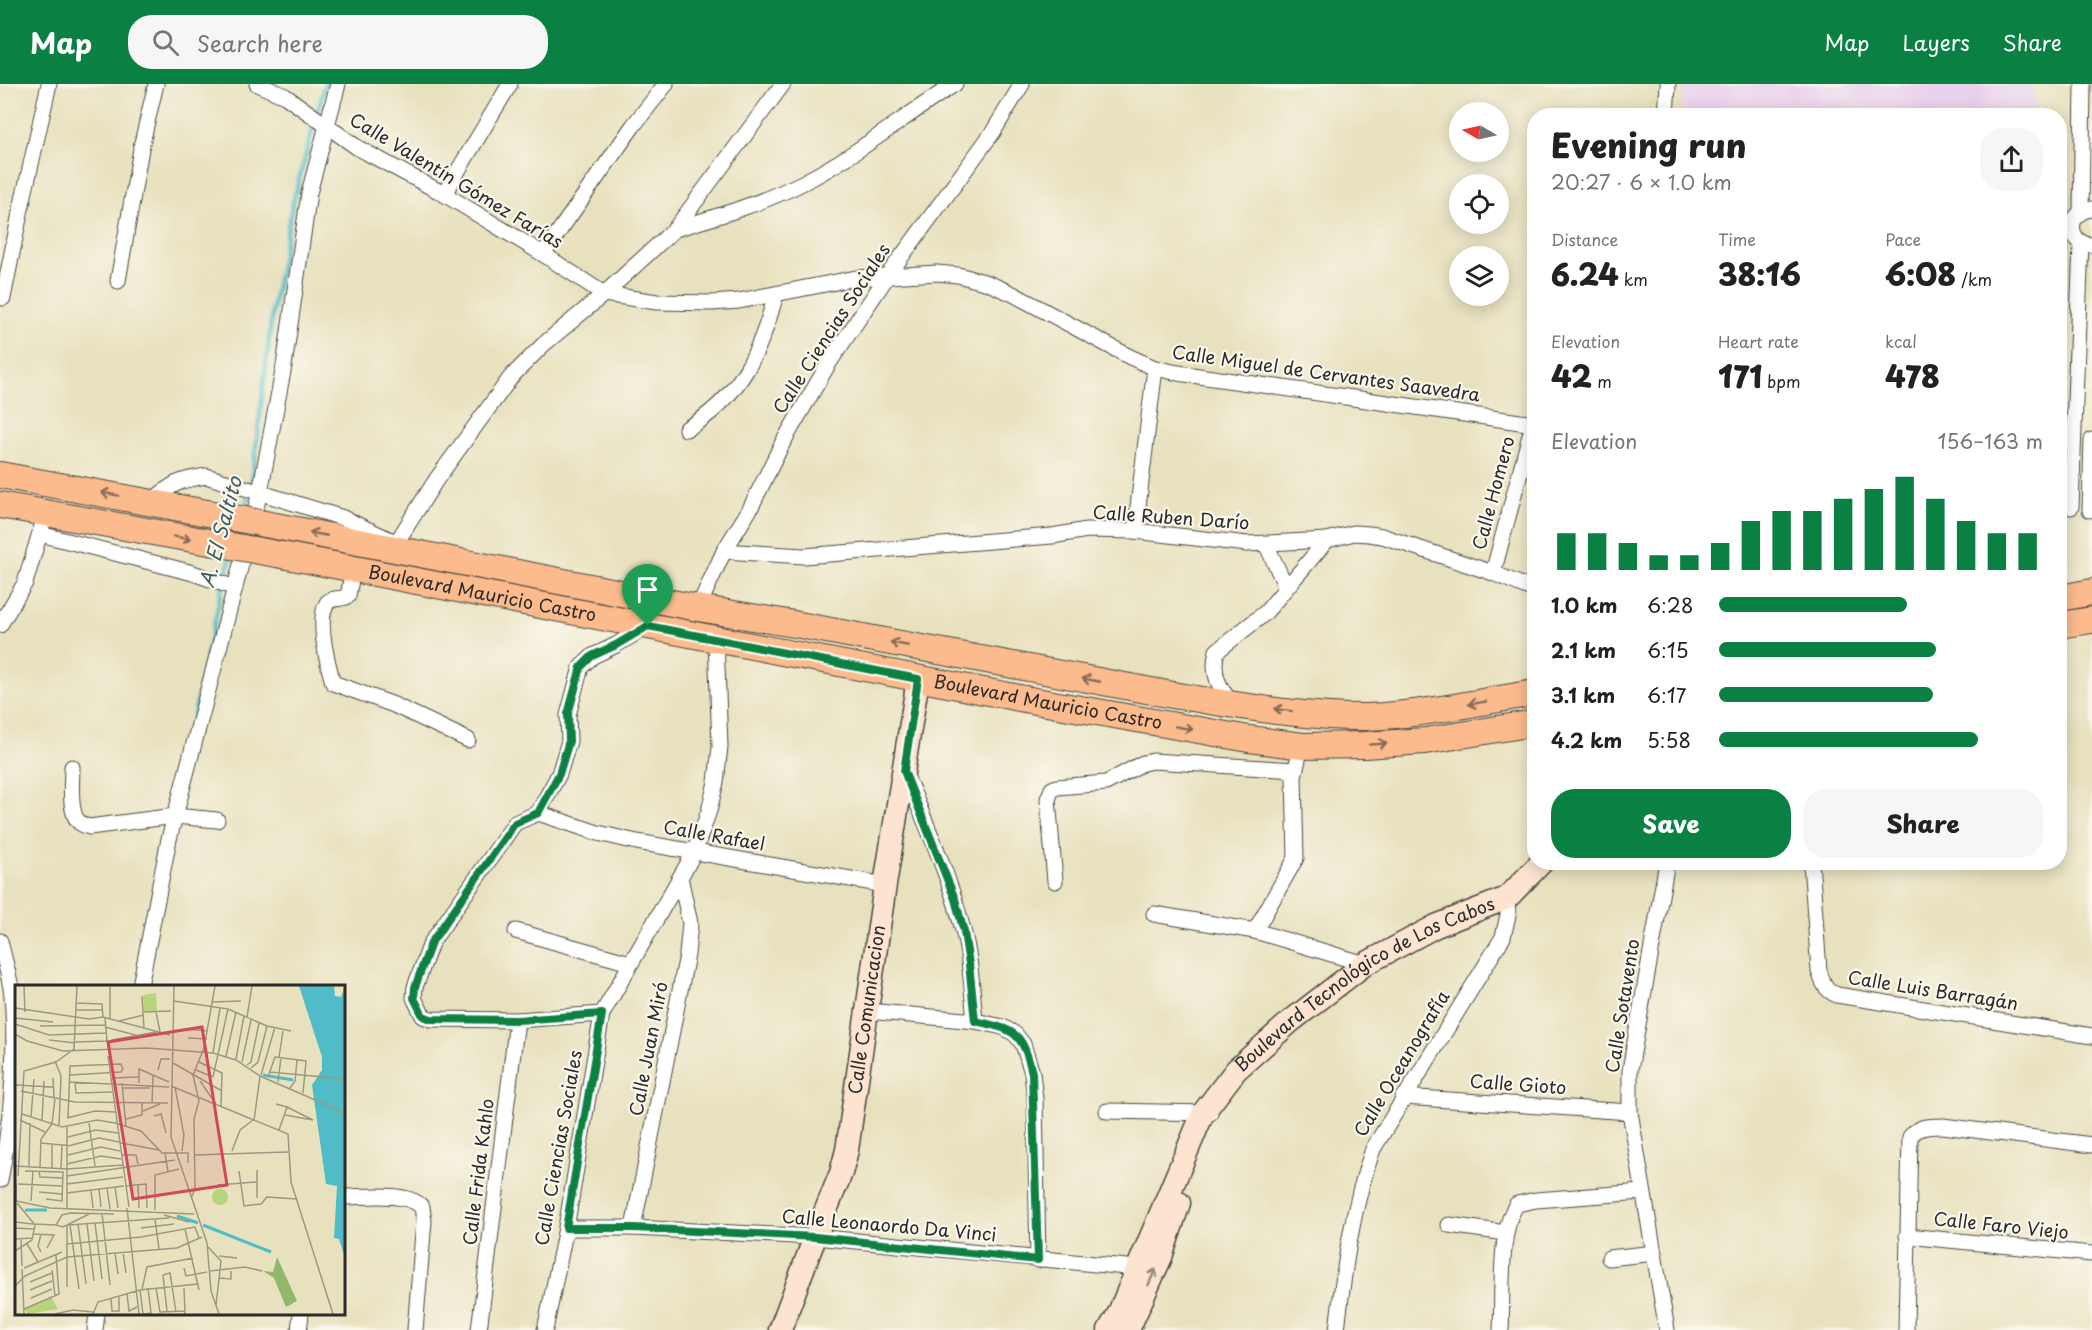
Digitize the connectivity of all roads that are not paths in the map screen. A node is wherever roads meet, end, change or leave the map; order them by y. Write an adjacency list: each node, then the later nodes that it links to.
1 (49, 84): 23 (street)
2 (156, 84): 20 (street)
3 (257, 84): 13 (street, Calle Valentín Gómez Farías)
4 (338, 84): 13 (street)
5 (510, 84): 14 (street)
6 (666, 84): 18 (street)
7 (783, 84): 16 (street)
8 (955, 84): 16 (street)
9 (1022, 84): 19 (street, Calle Ciencias Sociales)
10 (1668, 84): 12 (street)
11 (2083, 84): 15 (street)
12 (1666, 108)
13 (327, 126): 14 (street, Calle Valentín Gómez Farías); 31 (street)
14 (444, 194): 18 (street, Calle Valentín Gómez Farías)
15 (2087, 210): 17 (street)
16 (675, 229): 21 (street)
17 (2086, 244): 30 (street)
18 (543, 254): 21 (street, Calle Valentín Gómez Farías)
19 (888, 275): 22 (street, Calle Miguel de Cervantes Saavedra); 24 (street, Calle Miguel de Cervantes Saavedra); 41 (street, Calle Ciencias Sociales)
20 (118, 281)
21 (604, 294): 22 (street, Calle Miguel de Cervantes Saavedra); 40 (street)
22 (776, 294): 26 (street)
23 (3, 298)
24 (1155, 368): 25 (street, Calle Miguel de Cervantes Saavedra); 37 (street)
25 (1527, 423)
26 (686, 429)
27 (2092, 440): 35 (street)
28 (1527, 449): 43 (street, Calle Homero)
29 (0, 475): 32 (main road, Boulevard Mauricio Castro, one-way to 29)
30 (2067, 480)
31 (261, 492): 32 (street); 40 (street); 46 (street)
32 (151, 502): 40 (main road, Boulevard Mauricio Castro, one-way to 32, bridge)
33 (0, 505): 36 (main road, Boulevard Mauricio Castro)
34 (2067, 505): 35 (street)
35 (2091, 511)
36 (43, 524): 42 (main road, Boulevard Mauricio Castro, one-way to 42, bridge); 46 (street); 52 (street)
37 (1135, 531): 39 (street, Calle Ruben Darío); 41 (street, Calle Ruben Darío)
38 (1326, 540): 39 (street, Calle Ruben Darío); 43 (street, Calle Ruben Darío); 44 (street)
39 (1266, 544): 44 (street)
40 (394, 545): 49 (main road, Boulevard Mauricio Castro)
41 (724, 551): 49 (street, Calle Ciencias Sociales)
42 (353, 569): 53 (main road, Boulevard Mauricio Castro); 59 (street)
43 (1493, 573): 45 (street, Calle Ruben Darío)
44 (1286, 587): 57 (street)
45 (1527, 587)
46 (234, 588): 65 (street)
47 (2092, 592): 48 (main road)
48 (2067, 597)
49 (698, 608): 57 (main road, Boulevard Mauricio Castro, one-way to 49)
50 (2092, 620): 51 (main road)
51 (2067, 624)
52 (0, 625)
53 (648, 626): 54 (main road, Boulevard Mauricio Castro); 64 (street)
54 (716, 640): 55 (main road, Boulevard Mauricio Castro); 67 (street, Calle Ciencias Sociales)
55 (918, 679): 60 (main road, Boulevard Mauricio Castro, one-way to 60); 63 (street, Calle Comunicacion)
56 (1527, 694): 57 (main road, Boulevard Mauricio Castro, one-way to 57)
57 (1233, 704)
58 (1527, 724): 60 (main road, Boulevard Mauricio Castro, one-way to 58)
59 (468, 740)
60 (1303, 746): 62 (street)
61 (72, 767): 65 (street)
62 (1294, 770): 72 (street); 77 (street)
63 (904, 771): 73 (street, Calle Comunicacion); 85 (street)
64 (538, 813): 67 (street, Calle Rafael); 84 (street)
65 (175, 816): 66 (street); 81 (street)
66 (217, 820)
67 (694, 853): 71 (street, Calle Ciencias Sociales); 73 (street, Calle Rafael)
68 (1534, 870): 74 (street, Boulevard Tecnológico de Los Cabos)
69 (1666, 870): 89 (street, Calle Sotavento)
70 (1811, 870): 86 (street, Calle Luis Barragán)
71 (680, 877): 79 (street, Calle Ciencias Sociales); 97 (street, Calle Juan Miró)
72 (1055, 881)
73 (885, 885): 82 (street, Calle Comunicacion)
74 (1507, 898): 80 (street, Boulevard Tecnológico de Los Cabos); 87 (street, Calle Oceanografía)
75 (1154, 914): 77 (street)
76 (516, 931): 79 (street)
77 (1255, 932): 80 (street)
78 (0, 941): 92 (street)
79 (630, 963): 83 (street, Calle Ciencias Sociales)
80 (1365, 964): 90 (street, Boulevard Tecnológico de Los Cabos)
81 (140, 985)
82 (868, 1011): 85 (street); 100 (street, Calle Comunicacion)
83 (602, 1014): 84 (street); 96 (street, Calle Ciencias Sociales)
84 (518, 1020): 111 (street, Calle Frida Kahlo)
85 (975, 1021): 104 (street)
86 (2092, 1036)
87 (1403, 1097): 89 (street, Calle Gioto); 116 (street, Calle Oceanografía)
88 (1107, 1110): 90 (street)
89 (1630, 1112): 93 (street, Calle Sotavento)
90 (1207, 1113): 105 (street, Boulevard Tecnológico de Los Cabos); 115 (street, Boulevard Tecnológico de Los Cabos, one-way to 90)
91 (2092, 1144): 99 (street)
92 (0, 1180)
93 (1643, 1192): 98 (street); 101 (street, Calle Sotavento)
94 (345, 1197): 110 (street)
95 (1449, 1225): 98 (street)
96 (566, 1228): 97 (street, Calle Leonaordo Da Vinci); 112 (street, Calle Ciencias Sociales)
97 (633, 1228): 100 (street, Calle Leonaordo Da Vinci)
98 (1506, 1233): 117 (street)
99 (1907, 1236): 102 (street, Calle Faro Viejo); 119 (street)
100 (815, 1237): 104 (street, Calle Leonaordo Da Vinci); 113 (street, Calle Comunicacion)
101 (1655, 1253): 103 (street); 118 (street, Calle Sotavento)
102 (2092, 1254)
103 (1609, 1258)
104 (1038, 1260): 105 (street, Calle Leonaordo Da Vinci)
105 (1137, 1268): 114 (street, Boulevard Tecnológico de Los Cabos)
106 (97, 1315): 108 (street)
107 (301, 1315): 109 (street)
108 (95, 1330)
109 (299, 1330)
110 (416, 1330)
111 (479, 1330)
112 (545, 1330)
113 (780, 1330)
114 (1109, 1330)
115 (1128, 1330)
116 (1337, 1330)
117 (1501, 1330)
118 (1667, 1330)
119 (1905, 1330)

